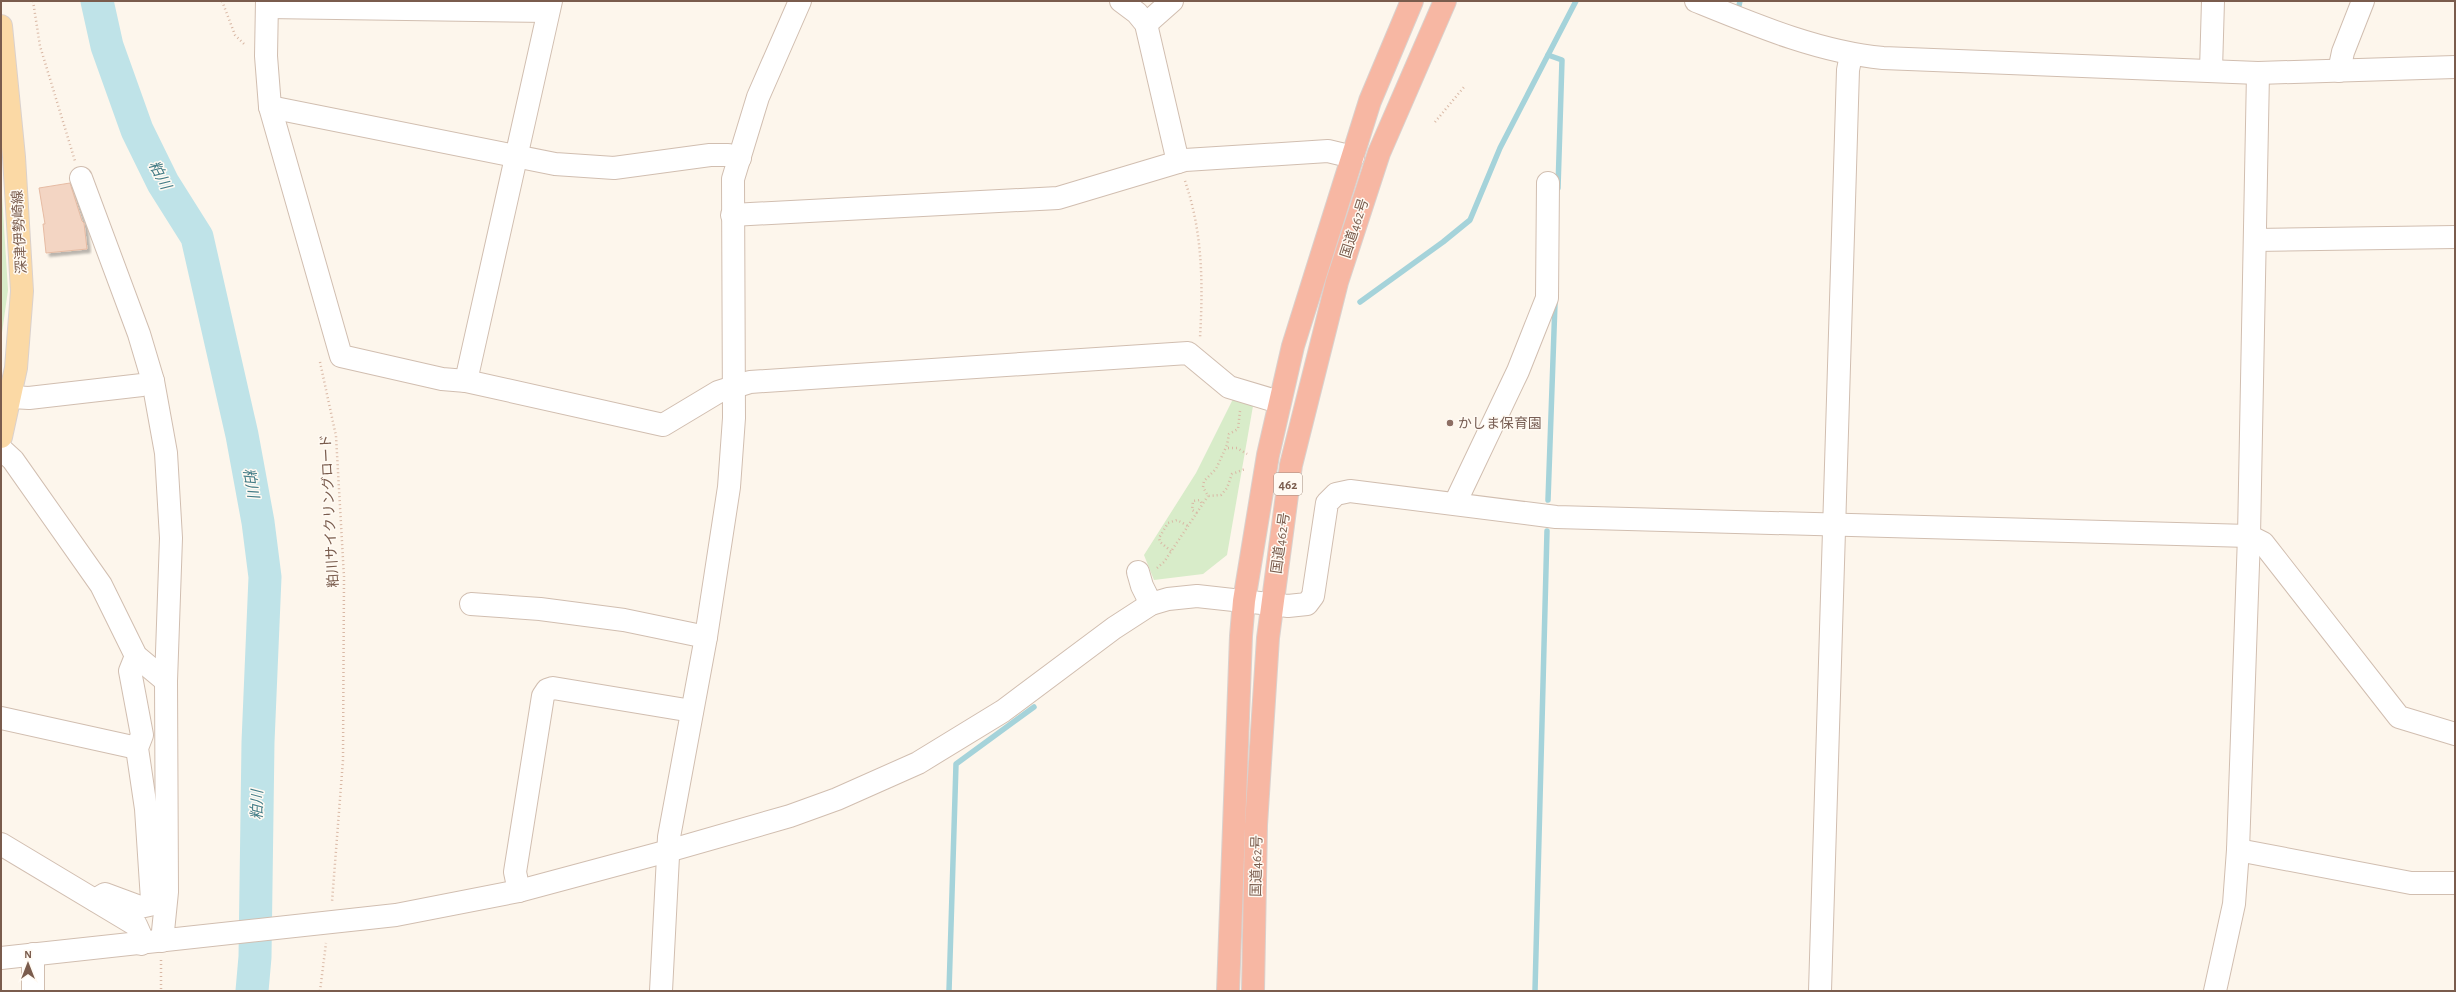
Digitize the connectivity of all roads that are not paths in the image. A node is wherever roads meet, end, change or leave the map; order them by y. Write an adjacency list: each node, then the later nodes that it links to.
1 (800, 1): 21 (street)
2 (1121, 1): 11 (street)
3 (1172, 1): 11 (street)
4 (1412, 1): 20 (highway, 国道462号 / 462)
5 (1445, 1): 41 (highway, 国道462号 / 462)
6 (1696, 1): 13 (street)
7 (2213, 1): 15 (street)
8 (2362, 1): 16 (street)
9 (267, 4): 10 (street); 18 (street)
10 (549, 6): 19 (street)
11 (1146, 24): 22 (street)
12 (1, 26): 31 (main road, 深津伊勢崎線)
13 (1851, 55): 15 (street); 35 (street)
14 (2455, 67): 16 (street)
15 (2211, 70): 17 (street)
16 (2339, 71): 17 (street)
17 (2258, 73): 27 (street)
18 (270, 107): 19 (street); 29 (street)
19 (516, 155): 21 (street); 29 (street)
20 (1353, 157): 22 (street); 32 (highway, 国道462号 / 462)
21 (740, 158): 25 (street)
22 (1178, 162): 25 (street)
23 (81, 178): 28 (street)
24 (1548, 183): 34 (street)
25 (732, 215): 30 (street)
26 (2455, 237): 27 (street)
27 (2255, 240): 36 (street)
28 (153, 381): 31 (street); 44 (street)
29 (466, 381): 30 (street)
30 (733, 386): 32 (street); 42 (street)
31 (11, 397): 33 (main road, 深津伊勢崎線)
32 (1279, 402): 38 (highway, 国道462号 / 462)
33 (1, 438): 43 (street)
34 (1456, 504): 35 (street); 41 (street)
35 (1835, 523): 36 (street); 63 (street)
36 (2249, 536): 47 (street); 50 (street)
37 (1147, 571): 40 (street)
38 (1244, 601): 40 (street); 41 (street); 61 (highway, 国道462号 / 462)
39 (471, 604): 42 (street)
40 (1152, 604): 51 (street)
41 (1272, 605): 62 (highway, 国道462号 / 462)
42 (706, 637): 45 (street)
43 (136, 656): 44 (street); 48 (street)
44 (166, 681): 56 (street)
45 (692, 711): 51 (street); 53 (street)
46 (1, 718): 48 (street)
47 (2455, 734)
48 (137, 748): 54 (street)
49 (1, 844): 54 (street)
50 (2238, 850): 52 (street); 64 (street)
51 (668, 851): 53 (street); 60 (street)
52 (2455, 883)
53 (519, 891): 56 (street)
54 (94, 900): 55 (street)
55 (141, 944): 56 (street); 57 (street)
56 (164, 945)
57 (33, 954): 58 (street); 59 (street)
58 (1, 958)
59 (33, 991)
60 (661, 991)
61 (1228, 991)
62 (1253, 991)
63 (1820, 991)
64 (2215, 991)

